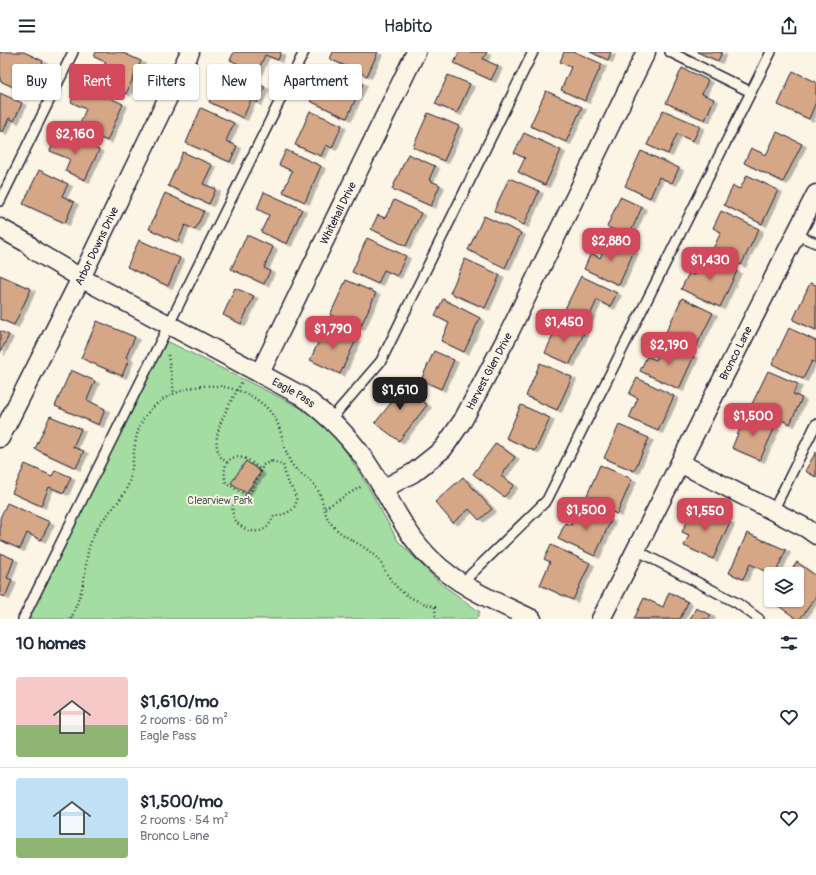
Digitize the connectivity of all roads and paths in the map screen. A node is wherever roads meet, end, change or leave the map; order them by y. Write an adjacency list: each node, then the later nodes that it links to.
1 (73, 52): 11 (lane)
2 (190, 52): 15 (street, Arbor Downs Drive)
3 (304, 52): 16 (lane)
4 (416, 52): 18 (street, Whitehall Drive)
5 (533, 52): 21 (lane)
6 (646, 52): 30 (street, Harvest Glen Drive)
7 (670, 52): 9 (lane)
8 (771, 52): 9 (lane)
9 (751, 92): 36 (lane)
10 (816, 194): 13 (street, Bronco Lane)
11 (0, 201)
12 (0, 228): 15 (street, Eagle Pass)
13 (794, 234): 14 (lane); 26 (street, Bronco Lane)
14 (816, 242)
15 (81, 278): 16 (street, Eagle Pass); 23 (street, Arbor Downs Drive)
16 (170, 325): 18 (street, Eagle Pass); 37 (lane)
17 (167, 352): 20 (path)
18 (252, 375): 19 (path); 21 (street, Eagle Pass)
19 (237, 391): 20 (path); 24 (path); 25 (path)
20 (174, 393): 38 (path)
21 (331, 419): 30 (street, Eagle Pass)
22 (816, 424): 33 (lane)
23 (0, 438)
24 (290, 461): 27 (path); 32 (path)
25 (227, 463): 28 (path); 31 (path)
26 (680, 463): 33 (street); 35 (street, Bronco Lane)
27 (283, 465): 28 (path); 31 (path)
28 (261, 470): 31 (path)
29 (366, 483): 32 (path)
30 (383, 489): 36 (street, Eagle Pass)
31 (246, 495)
32 (325, 508): 39 (path)
33 (773, 511): 34 (street)
34 (816, 535)
35 (636, 550): 41 (street, Bronco Lane); 42 (lane)
36 (461, 584): 40 (street, Eagle Pass)
37 (24, 619)
38 (71, 619)
39 (436, 619)
40 (532, 619)
41 (601, 619)
42 (759, 619)

